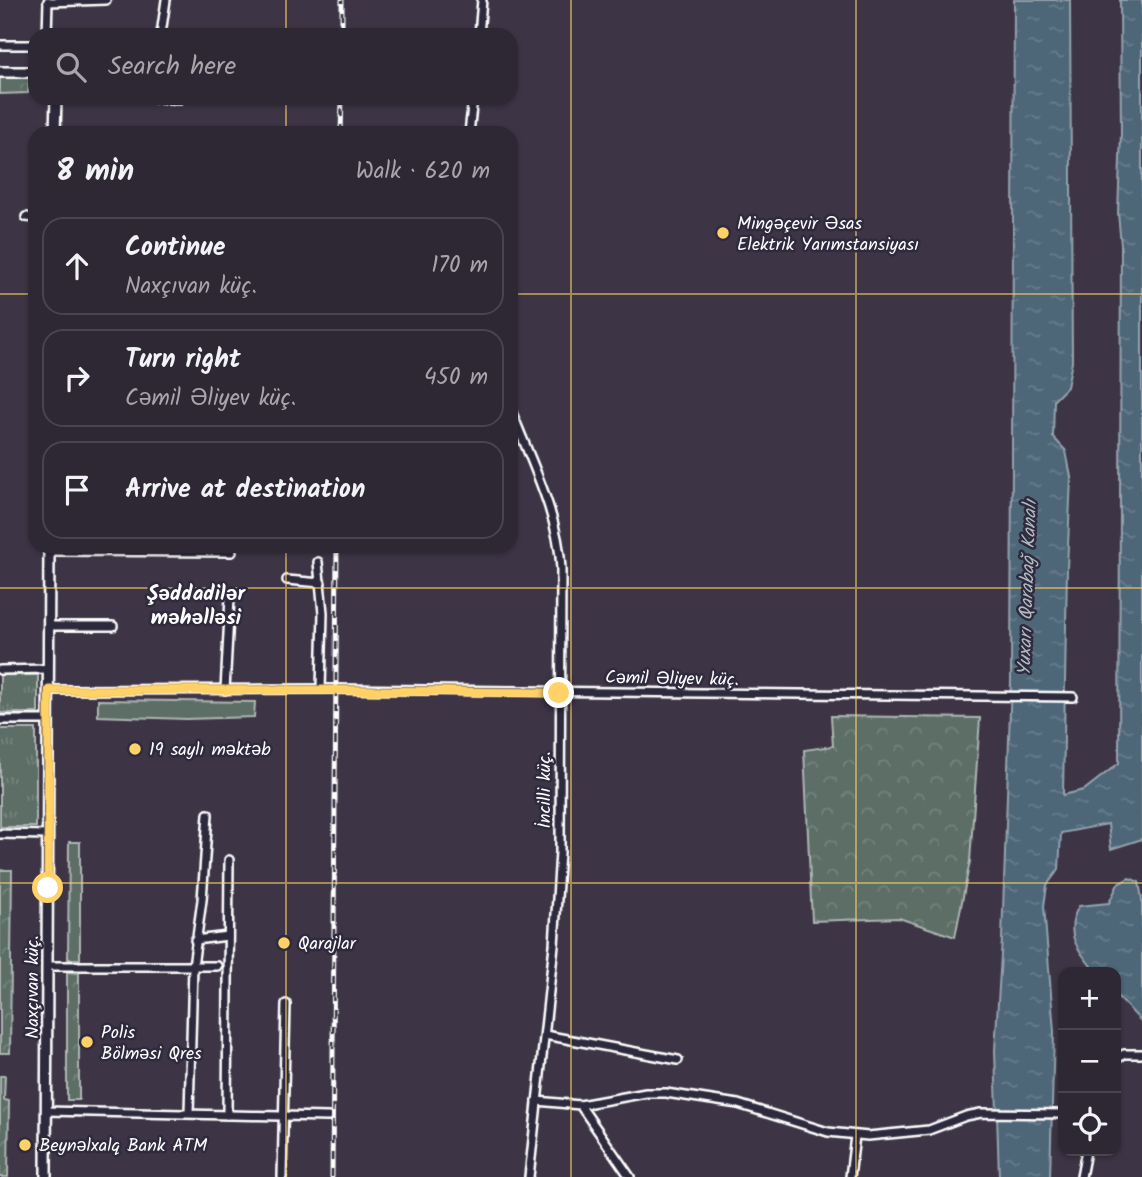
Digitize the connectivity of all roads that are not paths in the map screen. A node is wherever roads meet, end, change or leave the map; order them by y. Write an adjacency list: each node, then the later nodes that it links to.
1 (106, 0): 4 (street)
2 (166, 0): 6 (street)
3 (482, 0): 7 (street)
4 (48, 1): 5 (street)
5 (47, 28)
6 (162, 28)
7 (480, 28)
8 (0, 45): 9 (street)
9 (28, 46)
10 (0, 72): 11 (street)
11 (28, 72)
12 (56, 105): 14 (street)
13 (471, 105): 15 (street)
14 (55, 126)
15 (470, 126)
16 (518, 429): 29 (street, İncilli küç.)
17 (50, 553): 22 (street, Naxçıvan küç.)
18 (318, 562): 20 (street)
19 (287, 580): 20 (street)
20 (321, 583): 28 (street)
21 (230, 597): 27 (street)
22 (49, 626): 23 (street); 24 (street, Naxçıvan küç.)
23 (113, 626)
24 (48, 669): 25 (street); 26 (street, Naxçıvan küç.)
25 (0, 670)
26 (49, 690): 27 (street, Cəmil Əliyev küç.); 32 (street, Naxçıvan küç.)
27 (226, 690): 28 (street, Cəmil Əliyev küç.)
28 (321, 690): 29 (street, Cəmil Əliyev küç.)
29 (559, 693): 30 (street, Cəmil Əliyev küç.); 43 (street, İncilli küç.)
30 (1073, 697)
31 (0, 720): 32 (street)
32 (49, 720): 35 (street, Naxçıvan küç.)
33 (208, 814): 38 (street)
34 (0, 834): 35 (street)
35 (48, 835): 39 (street, Naxçıvan küç.)
36 (229, 860): 37 (street)
37 (228, 936): 38 (street); 52 (street)
38 (195, 940): 40 (street)
39 (48, 966): 40 (street); 49 (street, Naxçıvan küç.)
40 (193, 966): 41 (street); 50 (street)
41 (218, 966)
42 (286, 1004): 53 (street)
43 (545, 1035): 46 (street); 47 (street, İncilli küç.)
44 (1142, 1054): 45 (street)
45 (1121, 1056)
46 (678, 1060)
47 (537, 1101): 48 (street); 59 (street, İncilli küç.)
48 (580, 1105): 55 (street); 60 (street)
49 (46, 1111): 50 (street); 57 (street, Naxçıvan küç.)
50 (189, 1113): 52 (street)
51 (1058, 1114): 55 (street)
52 (227, 1115): 53 (street)
53 (284, 1116): 54 (street); 58 (street)
54 (328, 1117)
55 (855, 1136): 61 (street)
56 (1085, 1156): 62 (street)
57 (46, 1177)
58 (282, 1177)
59 (529, 1177)
60 (630, 1177)
61 (850, 1177)
62 (1081, 1177)

